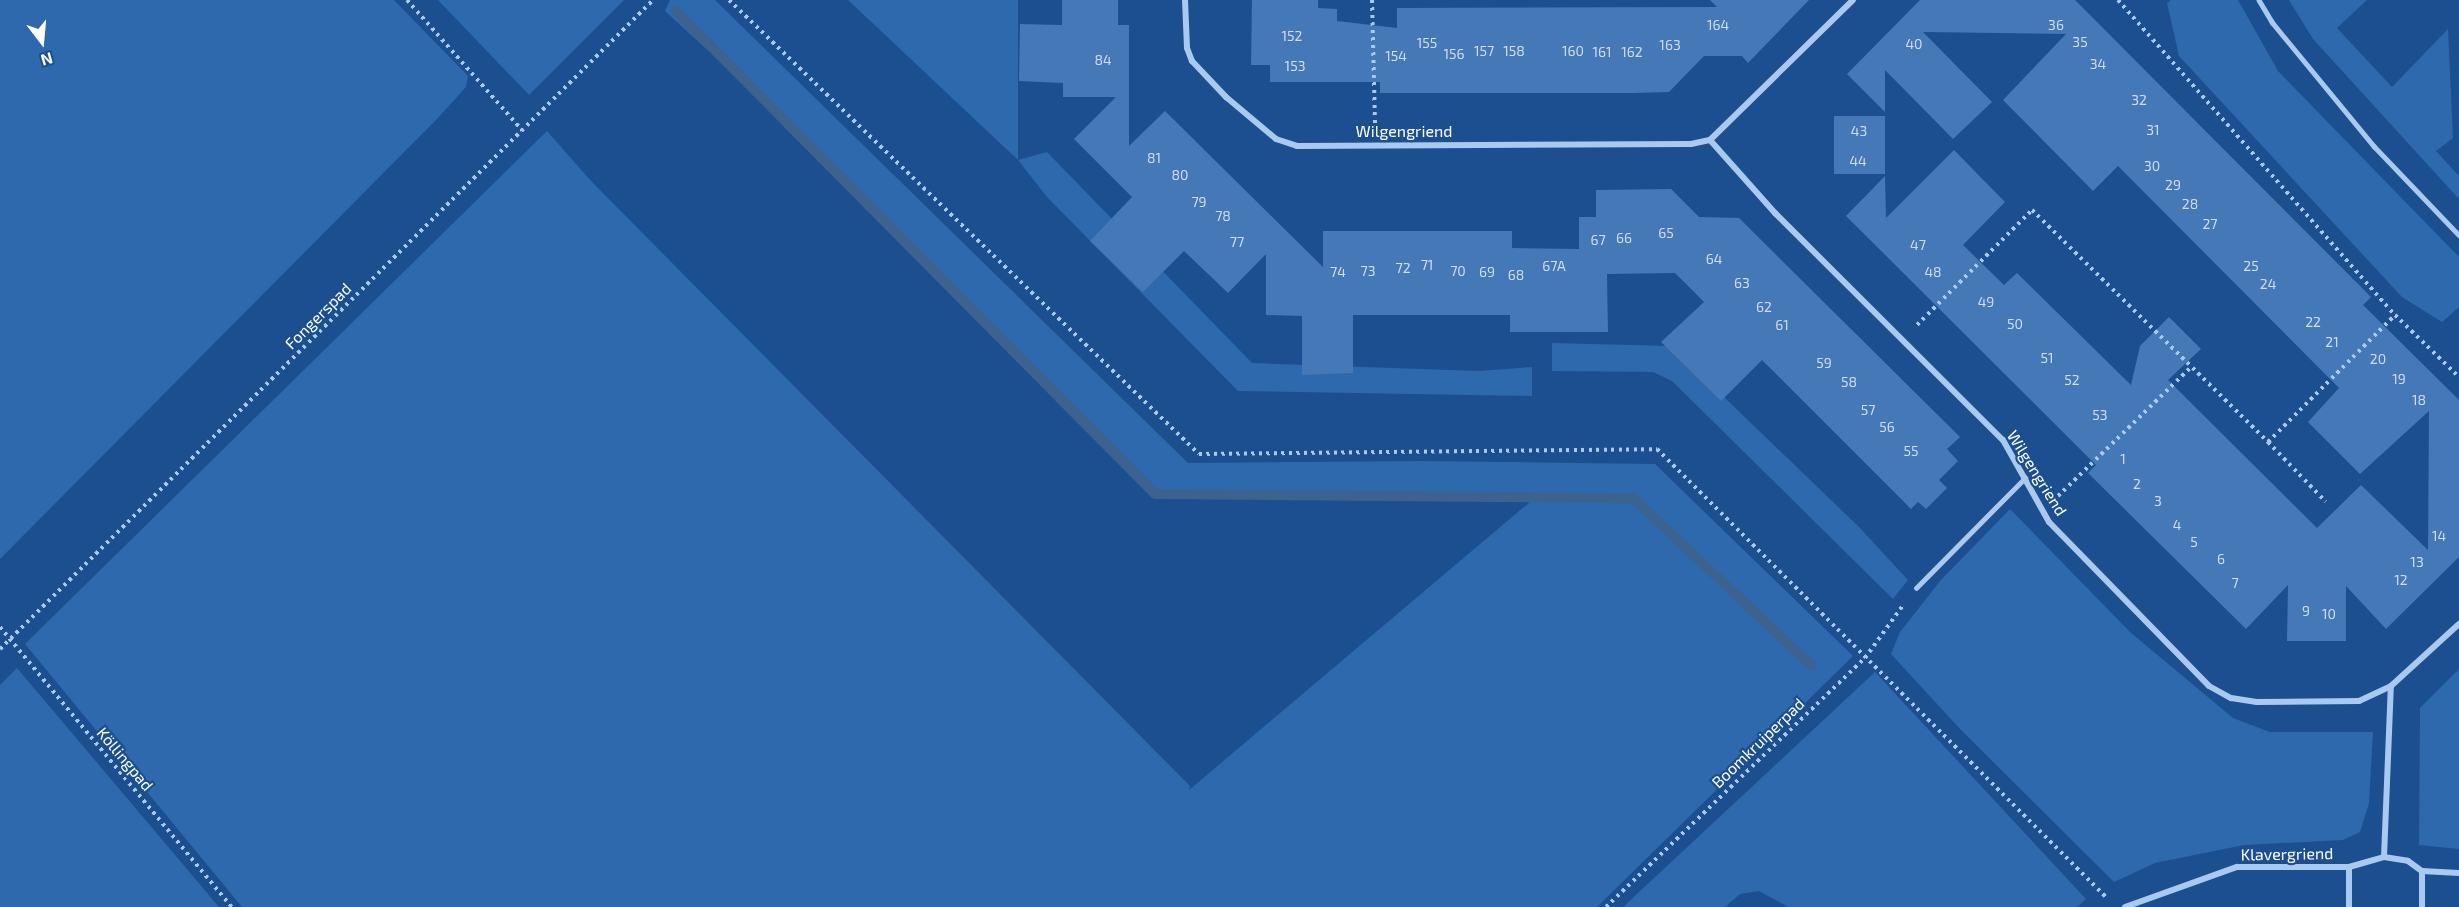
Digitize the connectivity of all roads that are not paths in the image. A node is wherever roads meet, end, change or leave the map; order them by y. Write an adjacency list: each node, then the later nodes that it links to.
1 (1185, 0): 4 (street, Wilgengriend)
2 (1853, 0): 4 (street)
3 (2259, 0): 5 (lane)
4 (1710, 140): 6 (street, Wilgengriend)
5 (2459, 235)
6 (2025, 478): 7 (lane); 9 (street, Wilgengriend)
7 (1916, 588)
8 (2459, 624): 9 (street, Wilgengriend)
9 (2391, 686): 10 (street)
10 (2384, 857): 11 (street, Klavergriend); 12 (street)
11 (2349, 867): 14 (street, Klavergriend); 15 (street, Klavergriend)
12 (2422, 871): 13 (street); 16 (street)
13 (2459, 873)
14 (2125, 907)
15 (2349, 907)
16 (2422, 907)

